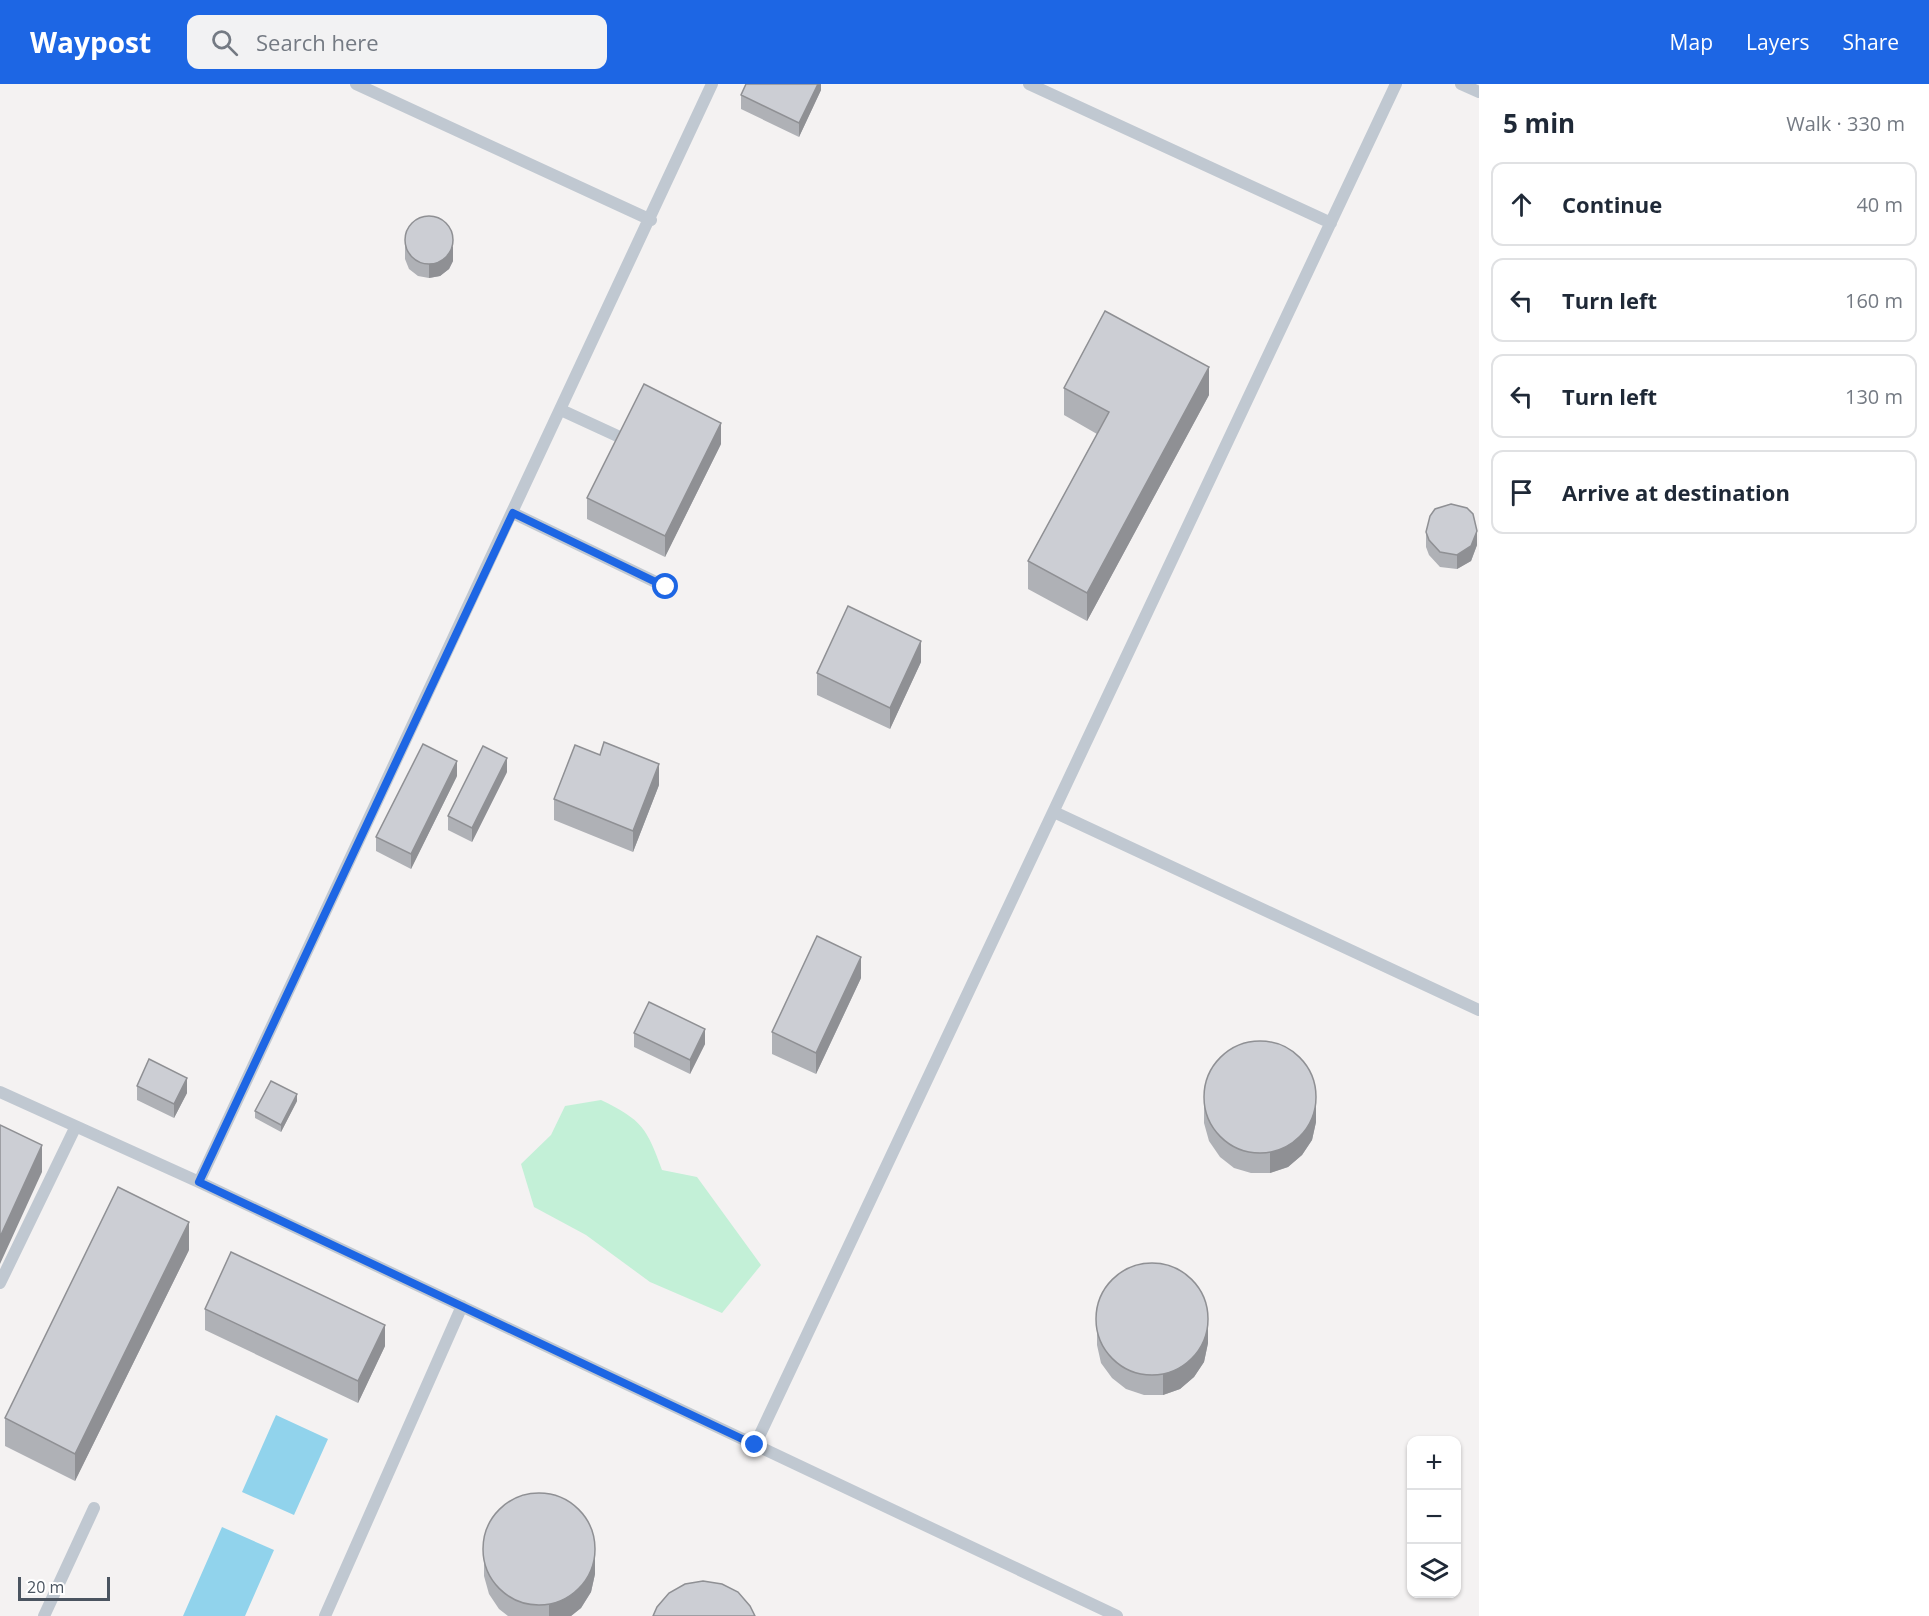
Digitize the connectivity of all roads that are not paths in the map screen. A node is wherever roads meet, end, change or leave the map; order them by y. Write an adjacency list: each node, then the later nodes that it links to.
1 (356, 84): 7 (lane)
2 (712, 84): 7 (lane)
3 (1029, 84): 8 (lane)
4 (1396, 84): 8 (lane)
5 (1461, 84): 6 (lane)
6 (1479, 92)
7 (651, 220): 9 (lane)
8 (1331, 223): 13 (lane)
9 (561, 410): 10 (lane); 11 (lane)
10 (624, 439)
11 (513, 513): 12 (lane); 17 (lane)
12 (666, 587)
13 (1054, 812): 14 (lane); 20 (lane)
14 (1479, 1010)
15 (0, 1092): 16 (lane)
16 (75, 1128): 17 (lane); 18 (lane)
17 (199, 1182): 19 (lane)
18 (0, 1283)
19 (462, 1306): 20 (lane); 23 (lane)
20 (755, 1445): 24 (lane)
21 (94, 1508): 22 (lane)
22 (44, 1616)
23 (326, 1616)
24 (1117, 1616)

